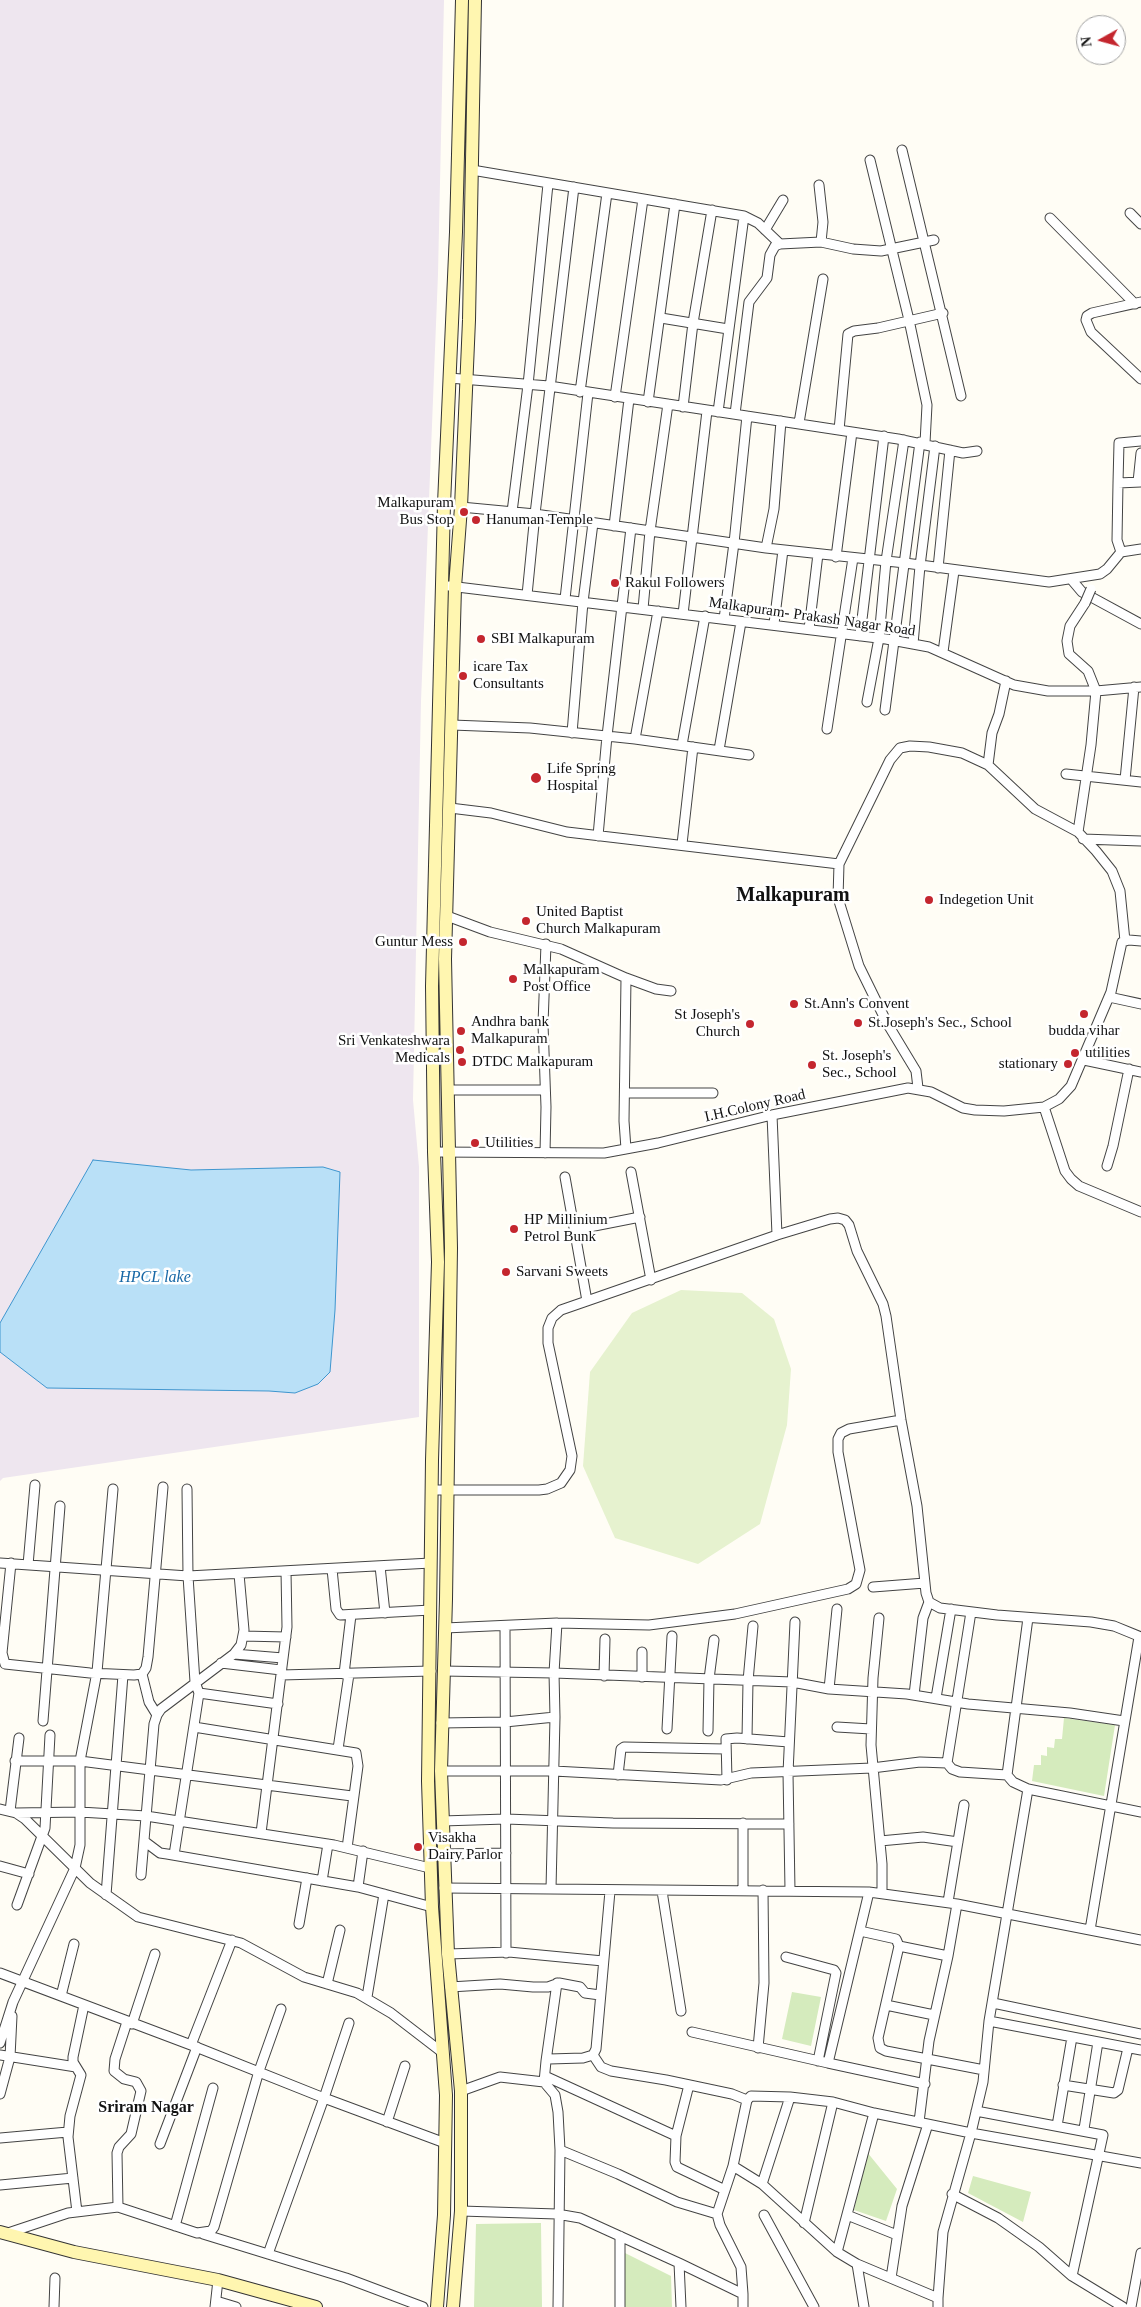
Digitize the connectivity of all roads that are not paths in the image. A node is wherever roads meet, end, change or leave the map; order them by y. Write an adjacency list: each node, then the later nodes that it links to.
1 (462, 0): 30 (main road)
2 (475, 0): 5 (main road)
3 (902, 150): 19 (street)
4 (870, 160): 22 (street)
5 (472, 170): 6 (street); 31 (main road)
6 (548, 184): 8 (street); 33 (street)
7 (820, 185): 20 (street)
8 (574, 187): 9 (street); 34 (street)
9 (607, 193): 10 (street); 35 (street)
10 (642, 199): 12 (street); 37 (street)
11 (783, 200): 18 (street)
12 (675, 204): 13 (street); 26 (street)
13 (712, 210): 15 (street); 28 (street)
14 (1130, 213): 17 (street)
15 (744, 216): 18 (street); 29 (street)
16 (1050, 218): 24 (street)
17 (1141, 224)
18 (767, 227): 21 (street)
19 (930, 241): 22 (street); 25 (street)
20 (821, 242): 21 (street); 22 (street)
21 (785, 244): 44 (street)
22 (892, 249): 27 (street)
23 (823, 279): 47 (street)
24 (1138, 303): 32 (street)
25 (943, 313): 27 (street); 36 (street)
26 (661, 318): 28 (street); 39 (street)
27 (909, 320): 48 (street); 53 (street)
28 (693, 323): 29 (street); 41 (street)
29 (728, 329): 43 (street)
30 (449, 378): 31 (street); 85 (main road)
31 (465, 379): 33 (street); 60 (main road)
32 (1141, 379)
33 (528, 384): 34 (street); 61 (street)
34 (549, 386): 35 (street); 62 (street)
35 (584, 393): 37 (street); 63 (street)
36 (961, 396)
37 (615, 397): 38 (street)
38 (629, 399): 39 (street); 65 (street)
39 (648, 402): 40 (street)
40 (668, 404): 41 (street); 67 (street)
41 (683, 407): 42 (street)
42 (707, 411): 43 (street); 68 (street)
43 (718, 412): 44 (street)
44 (735, 414): 45 (street)
45 (747, 416): 46 (street); 69 (street)
46 (781, 421): 47 (street); 70 (street)
47 (799, 423): 48 (street)
48 (839, 430): 49 (street)
49 (852, 432): 50 (street); 75 (street)
50 (884, 436): 51 (street); 77 (street)
51 (904, 440): 53 (street); 78 (street)
52 (1141, 441): 59 (street)
53 (923, 443): 54 (street); 79 (street)
54 (935, 446): 55 (street); 80 (street)
55 (950, 450): 56 (street); 81 (street)
56 (977, 451)
57 (1141, 453): 58 (street)
58 (1140, 482): 59 (street)
59 (1118, 483): 73 (street)
60 (461, 507): 61 (street); 86 (main road)
61 (512, 512): 62 (street)
62 (535, 514): 63 (street); 87 (street)
63 (575, 520): 64 (street); 88 (street)
64 (593, 523): 65 (street); 89 (street)
65 (614, 526): 66 (street)
66 (631, 528): 67 (street); 90 (street)
67 (650, 531): 68 (street); 91 (street)
68 (690, 537): 69 (street); 93 (street)
69 (734, 543): 70 (street); 95 (street)
70 (766, 548): 72 (street)
71 (1141, 549): 73 (street)
72 (783, 550): 74 (street); 97 (street)
73 (1121, 552): 83 (street)
74 (818, 554): 75 (street); 99 (street)
75 (836, 557): 76 (street)
76 (853, 558): 77 (street); 100 (street)
77 (869, 560): 78 (street); 101 (street)
78 (886, 561): 79 (street); 102 (street)
79 (904, 563): 80 (street); 103 (street)
80 (920, 566): 81 (street); 104 (street)
81 (938, 568): 82 (street)
82 (954, 571): 84 (street); 105 (street)
83 (1092, 575): 84 (street); 108 (street, bridge)
84 (1067, 580): 98 (street)
85 (442, 586): 86 (street, Malkapuram- Prakash Nagar Road); 139 (main road)
86 (455, 587): 87 (street, Malkapuram- Prakash Nagar Road); 111 (main road)
87 (527, 595): 88 (street, Malkapuram- Prakash Nagar Road)
88 (565, 599): 89 (street, Malkapuram- Prakash Nagar Road)
89 (583, 602): 90 (street, Malkapuram- Prakash Nagar Road); 113 (street)
90 (624, 606): 91 (street, Malkapuram- Prakash Nagar Road); 114 (street)
91 (643, 609): 92 (street, Malkapuram- Prakash Nagar Road)
92 (658, 611): 93 (street, Malkapuram- Prakash Nagar Road); 115 (street)
93 (683, 614): 94 (street, Malkapuram- Prakash Nagar Road)
94 (705, 616): 95 (street, Malkapuram- Prakash Nagar Road); 116 (street)
95 (724, 619): 96 (street, Malkapuram- Prakash Nagar Road)
96 (741, 622): 97 (street, Malkapuram- Prakash Nagar Road); 118 (street)
97 (774, 624): 99 (street, Malkapuram- Prakash Nagar Road)
98 (1141, 624)
99 (809, 629): 100 (street, Malkapuram- Prakash Nagar Road)
100 (842, 634): 101 (street, Malkapuram- Prakash Nagar Road); 112 (street)
101 (860, 636): 102 (street, Malkapuram- Prakash Nagar Road)
102 (879, 638): 103 (street, Malkapuram- Prakash Nagar Road); 109 (street)
103 (894, 640): 104 (street, Malkapuram- Prakash Nagar Road); 110 (street)
104 (914, 644): 105 (street, Malkapuram- Prakash Nagar Road)
105 (943, 652): 106 (street, Malkapuram- Prakash Nagar Road)
106 (1006, 681): 108 (street, Malkapuram- Prakash Nagar Road); 120 (street)
107 (1138, 687): 108 (street, Malkapuram- Prakash Nagar Road); 123 (street)
108 (1096, 690): 122 (street)
109 (867, 702)
110 (885, 710)
111 (452, 726): 113 (street); 125 (main road)
112 (827, 729)
113 (572, 733): 114 (street)
114 (607, 736): 115 (street); 126 (street)
115 (635, 739): 116 (street)
116 (682, 745): 117 (street)
117 (693, 747): 118 (street); 129 (street)
118 (719, 750): 119 (street)
119 (749, 755)
120 (988, 765): 127 (street); 130 (street)
121 (1066, 774): 122 (street)
122 (1087, 776): 123 (street); 127 (street)
123 (1125, 780): 124 (street)
124 (1141, 782)
125 (450, 808): 126 (street); 131 (main road)
126 (598, 836): 129 (street)
127 (1080, 836): 128 (street); 132 (street)
128 (1141, 841)
129 (682, 844): 130 (street)
130 (839, 864): 144 (street)
131 (447, 916): 134 (street); 140 (main road)
132 (1125, 941): 133 (street); 137 (street, I.H.Colony Road)
133 (1141, 942)
134 (546, 944): 135 (street); 146 (street)
135 (626, 978): 136 (street); 147 (street)
136 (671, 991)
137 (1109, 997): 138 (street); 141 (street, I.H.Colony Road)
138 (1141, 1004)
139 (432, 1034): 140 (main road); 152 (main road)
140 (448, 1035): 145 (main road)
141 (1084, 1060): 142 (street); 149 (street, I.H.Colony Road)
142 (1129, 1069): 143 (street); 155 (street)
143 (1141, 1072)
144 (918, 1088): 149 (street, I.H.Colony Road); 150 (street, I.H.Colony Road)
145 (447, 1090): 146 (street); 153 (main road)
146 (546, 1090): 154 (street)
147 (625, 1093): 148 (street); 151 (street)
148 (713, 1093)
149 (1044, 1107): 158 (street)
150 (772, 1115): 151 (street, I.H.Colony Road); 161 (street)
151 (626, 1149): 154 (street, I.H.Colony Road)
152 (434, 1152): 153 (street, I.H.Colony Road); 169 (main road)
153 (448, 1152): 154 (street, I.H.Colony Road); 170 (main road)
154 (545, 1153)
155 (1107, 1166)
156 (631, 1172): 159 (street)
157 (565, 1177): 160 (street)
158 (1141, 1212)
159 (640, 1217): 160 (street); 162 (street)
160 (574, 1230): 163 (street)
161 (777, 1235): 162 (street); 164 (street)
162 (651, 1280): 163 (street)
163 (586, 1301): 170 (street)
164 (901, 1420): 184 (street); 196 (street)
165 (35, 1485): 175 (street)
166 (163, 1486): 181 (street)
167 (113, 1489): 179 (street)
168 (187, 1489): 183 (street)
169 (432, 1490): 170 (street); 174 (main road)
170 (447, 1491): 199 (main road)
171 (60, 1506): 176 (street)
172 (0, 1563): 173 (street)
173 (12, 1563): 175 (street); 210 (street)
174 (431, 1563): 177 (street); 189 (main road)
175 (28, 1565): 176 (street)
176 (54, 1566): 179 (street); 210 (street)
177 (380, 1566): 178 (street); 191 (street)
178 (332, 1569): 180 (street); 192 (street)
179 (106, 1570): 181 (street); 212 (street)
180 (286, 1571): 182 (street); 202 (street)
181 (155, 1574): 183 (street); 216 (street)
182 (239, 1574): 183 (street); 200 (street)
183 (188, 1576): 224 (street)
184 (925, 1583): 185 (street); 186 (street)
185 (873, 1587)
186 (930, 1602): 188 (street); 229 (street)
187 (838, 1608): 226 (street)
188 (951, 1609): 190 (street); 230 (street)
189 (431, 1610): 191 (street); 211 (main road)
190 (971, 1612): 194 (street); 231 (street)
191 (385, 1613): 192 (street)
192 (351, 1615): 217 (street)
193 (879, 1618): 228 (street)
194 (1028, 1618): 203 (street); 233 (street)
195 (795, 1622): 225 (street)
196 (557, 1624): 197 (street); 215 (street)
197 (504, 1626): 199 (street); 214 (street)
198 (753, 1626): 223 (street)
199 (445, 1628): 211 (main road)
200 (244, 1636): 202 (street); 207 (street)
201 (672, 1636): 221 (street)
202 (286, 1637): 208 (street)
203 (1140, 1637): 238 (street)
204 (605, 1639): 219 (street)
205 (714, 1640): 222 (street)
206 (642, 1652): 220 (street)
207 (234, 1654): 208 (street); 209 (street)
208 (282, 1658): 213 (street)
209 (221, 1664): 213 (street); 224 (street)
210 (47, 1669): 212 (street); 236 (street)
211 (436, 1671): 214 (street); 217 (street); 239 (main road); 298 (main road)
212 (97, 1672): 218 (street); 254 (street)
213 (281, 1672): 217 (street); 232 (street)
214 (504, 1673): 215 (street); 237 (street)
215 (554, 1673): 219 (street); 235 (street)
216 (142, 1674): 218 (street); 234 (street)
217 (346, 1674): 250 (street)
218 (123, 1675): 256 (street)
219 (604, 1676): 220 (street)
220 (642, 1677): 221 (street)
221 (671, 1678): 222 (street); 242 (street)
222 (709, 1679): 223 (street); 244 (street)
223 (748, 1681): 225 (street); 248 (street)
224 (195, 1682): 227 (street); 234 (street)
225 (792, 1682): 226 (street); 249 (street)
226 (829, 1689): 228 (street)
227 (199, 1693): 232 (street); 240 (street)
228 (873, 1694): 229 (street); 243 (street)
229 (914, 1695): 230 (street)
230 (936, 1698): 231 (street)
231 (956, 1702): 233 (street); 255 (street)
232 (278, 1704): 247 (street)
233 (1016, 1708): 238 (street); 265 (street)
234 (157, 1715): 258 (street)
235 (555, 1717): 237 (street); 259 (street)
236 (43, 1721)
237 (505, 1722): 239 (street); 261 (street)
238 (1124, 1722): 271 (street)
239 (441, 1723): 260 (main road)
240 (194, 1727): 247 (street); 263 (street)
241 (837, 1727): 243 (street)
242 (667, 1729)
243 (871, 1729): 257 (street)
244 (708, 1731)
245 (50, 1735): 252 (street)
246 (19, 1738): 253 (street)
247 (273, 1739): 250 (street); 267 (street)
248 (747, 1739): 249 (street); 251 (street)
249 (789, 1742): 262 (street)
250 (338, 1748): 269 (street)
251 (725, 1749): 264 (street); 266 (street)
252 (48, 1760): 253 (street); 254 (street); 274 (street)
253 (16, 1761): 273 (street)
254 (80, 1761): 256 (street); 275 (street)
255 (947, 1763): 257 (street); 265 (street)
256 (116, 1765): 258 (street); 277 (street)
257 (872, 1768): 262 (street); 288 (street)
258 (150, 1769): 263 (street); 278 (street)
259 (554, 1771): 261 (street); 264 (street); 282 (street)
260 (441, 1772): 261 (street); 281 (main road)
261 (506, 1772): 279 (street)
262 (788, 1773): 266 (street); 284 (street)
263 (187, 1774): 267 (street); 280 (street)
264 (618, 1775): 266 (street)
265 (1007, 1775): 268 (street)
266 (727, 1780)
267 (268, 1784): 269 (street); 285 (street)
268 (1028, 1789): 271 (street); 320 (street)
269 (352, 1796): 291 (street)
270 (964, 1805): 289 (street)
271 (1111, 1806): 276 (street); 323 (street)
272 (0, 1809): 273 (street)
273 (13, 1812): 274 (street); 286 (street)
274 (46, 1812): 275 (street); 286 (street)
275 (80, 1812): 277 (street); 297 (street)
276 (1141, 1812)
277 (113, 1814): 278 (street); 316 (street)
278 (146, 1816): 280 (street); 287 (street)
279 (506, 1819): 281 (street); 282 (street); 293 (street)
280 (180, 1820): 285 (street); 295 (street)
281 (442, 1820): 294 (main road)
282 (553, 1821): 283 (street); 307 (street)
283 (743, 1824): 284 (street); 309 (street)
284 (789, 1824): 311 (street)
285 (260, 1833): 290 (street)
286 (43, 1836): 297 (street); 299 (street)
287 (144, 1841): 295 (street); 300 (street)
288 (880, 1841): 289 (street); 314 (street)
289 (958, 1842): 317 (street)
290 (328, 1844): 291 (street); 302 (street)
291 (347, 1848): 292 (street)
292 (363, 1851): 298 (street); 303 (street)
293 (506, 1853): 294 (street); 306 (street)
294 (443, 1854): 305 (main road)
295 (174, 1855): 301 (street)
296 (0, 1866): 299 (street)
297 (74, 1868): 316 (street); 336 (street)
298 (430, 1868): 304 (main road)
299 (29, 1874): 318 (street)
300 (141, 1875)
301 (307, 1878): 302 (street); 321 (street)
302 (322, 1881): 303 (street)
303 (358, 1887): 315 (street)
304 (431, 1888): 305 (main road); 319 (main road)
305 (444, 1888): 306 (street); 331 (main road)
306 (505, 1889): 307 (street); 329 (street)
307 (551, 1889): 308 (street)
308 (610, 1890): 312 (street); 334 (street)
309 (743, 1890): 310 (street); 312 (street)
310 (764, 1890): 311 (street); 360 (street)
311 (790, 1890): 313 (street)
312 (662, 1891): 348 (street)
313 (869, 1892): 314 (street); 324 (street)
314 (882, 1893): 317 (street)
315 (384, 1894): 319 (street); 342 (street)
316 (106, 1896): 325 (street)
317 (953, 1903): 320 (street); 332 (street)
318 (17, 1905)
319 (432, 1907): 358 (main road)
320 (1007, 1915): 323 (street); 344 (street)
321 (299, 1924)
322 (340, 1930): 338 (street)
323 (1090, 1930): 326 (street)
324 (860, 1931): 328 (street); 367 (street)
325 (232, 1940): 338 (street); 359 (street)
326 (1141, 1940)
327 (74, 1944): 341 (street)
328 (899, 1946): 332 (street); 346 (street)
329 (506, 1953): 331 (street); 334 (street)
330 (155, 1954): 351 (street)
331 (448, 1954): 339 (main road)
332 (948, 1956): 349 (street)
333 (786, 1958): 367 (street)
334 (603, 1961): 340 (street)
335 (0, 1973): 336 (street)
336 (22, 1981): 341 (street); 343 (street)
337 (557, 1983): 339 (street); 340 (street); 366 (street)
338 (327, 1984): 342 (street)
339 (450, 1987): 358 (main road)
340 (600, 1995): 364 (street)
341 (60, 1996): 345 (street)
342 (367, 1997): 358 (street)
343 (13, 2002): 357 (street); 363 (street)
344 (992, 2003): 350 (street); 354 (street)
345 (84, 2005): 351 (street); 369 (street)
346 (886, 2005): 349 (street); 365 (street)
347 (281, 2010): 371 (street)
348 (681, 2011)
349 (934, 2015): 365 (street)
350 (990, 2021): 355 (street); 370 (street)
351 (130, 2023): 359 (street); 405 (street)
352 (349, 2023): 381 (street)
353 (692, 2032): 360 (street)
354 (1141, 2034)
355 (1072, 2037): 356 (street); 375 (street)
356 (1098, 2042): 361 (street); 377 (street)
357 (0, 2043)
358 (447, 2045): 378 (main road); 394 (main road)
359 (194, 2046): 371 (street); 395 (street)
360 (758, 2048): 367 (street)
361 (1128, 2048): 362 (street); 377 (street)
362 (1141, 2050)
363 (5, 2056): 369 (street); 379 (street)
364 (597, 2060): 366 (street); 374 (street)
365 (928, 2060): 370 (street); 373 (street)
366 (546, 2061): 372 (street)
367 (823, 2062): 373 (street)
368 (405, 2066): 386 (street)
369 (76, 2068): 390 (street)
370 (984, 2070): 384 (street)
371 (259, 2071): 381 (street); 415 (street)
372 (544, 2079): 378 (street); 392 (street); 396 (street)
373 (925, 2084): 387 (street)
374 (689, 2085): 382 (street); 392 (street)
375 (1063, 2085): 377 (street); 388 (street)
376 (213, 2088): 413 (street)
377 (1090, 2090): 389 (street)
378 (461, 2091): 406 (main road)
379 (0, 2094)
380 (790, 2097): 382 (street); 383 (street); 401 (street)
381 (324, 2098): 386 (street); 420 (street)
382 (747, 2100): 399 (street)
383 (833, 2102): 385 (street); 412 (street)
384 (976, 2111): 388 (street); 391 (street)
385 (874, 2113): 387 (street); 411 (street)
386 (388, 2122): 394 (street)
387 (924, 2123): 391 (street); 416 (street)
388 (1057, 2126): 389 (street)
389 (1084, 2129): 397 (street)
390 (68, 2132): 393 (street); 400 (street)
391 (971, 2132): 397 (street); 404 (street)
392 (676, 2136): 403 (street)
393 (0, 2138)
394 (445, 2143): 435 (main road)
395 (160, 2144)
396 (560, 2150): 408 (street); 409 (street)
397 (1100, 2156): 398 (street); 423 (street)
398 (1141, 2163)
399 (733, 2166): 401 (street); 403 (street)
400 (73, 2178): 402 (street); 407 (street)
401 (762, 2184): 412 (street)
402 (0, 2185)
403 (725, 2190): 409 (street)
404 (952, 2194): 423 (street); 428 (street)
405 (118, 2207): 407 (street); 413 (street)
406 (461, 2211): 408 (street); 436 (main road)
407 (77, 2212): 414 (street)
408 (558, 2214): 417 (street); 437 (street)
409 (717, 2214): 427 (street)
410 (764, 2215): 441 (street)
411 (847, 2215): 416 (street); 418 (street)
412 (804, 2223): 418 (street)
413 (175, 2226): 415 (street)
414 (3, 2233): 426 (main road)
415 (202, 2234): 420 (street)
416 (897, 2235): 425 (street)
417 (620, 2236): 421 (street); 438 (street)
418 (837, 2252): 422 (street)
419 (1141, 2253): 430 (street)
420 (268, 2254): 434 (street)
421 (679, 2263): 427 (street); 439 (street)
422 (858, 2264): 425 (street); 442 (street)
423 (1072, 2276): 443 (street)
424 (55, 2278): 431 (street)
425 (891, 2278): 428 (street)
426 (218, 2280): 429 (street); 433 (main road)
427 (743, 2294): 440 (street)
428 (938, 2303)
429 (215, 2304): 432 (street)
430 (1135, 2304)
431 (54, 2307)
432 (236, 2307)
433 (316, 2307)
434 (423, 2307)
435 (437, 2307)
436 (454, 2307)
437 (558, 2307)
438 (620, 2307)
439 (681, 2307)
440 (743, 2307)
441 (814, 2307)
442 (864, 2307)
443 (1123, 2307)

